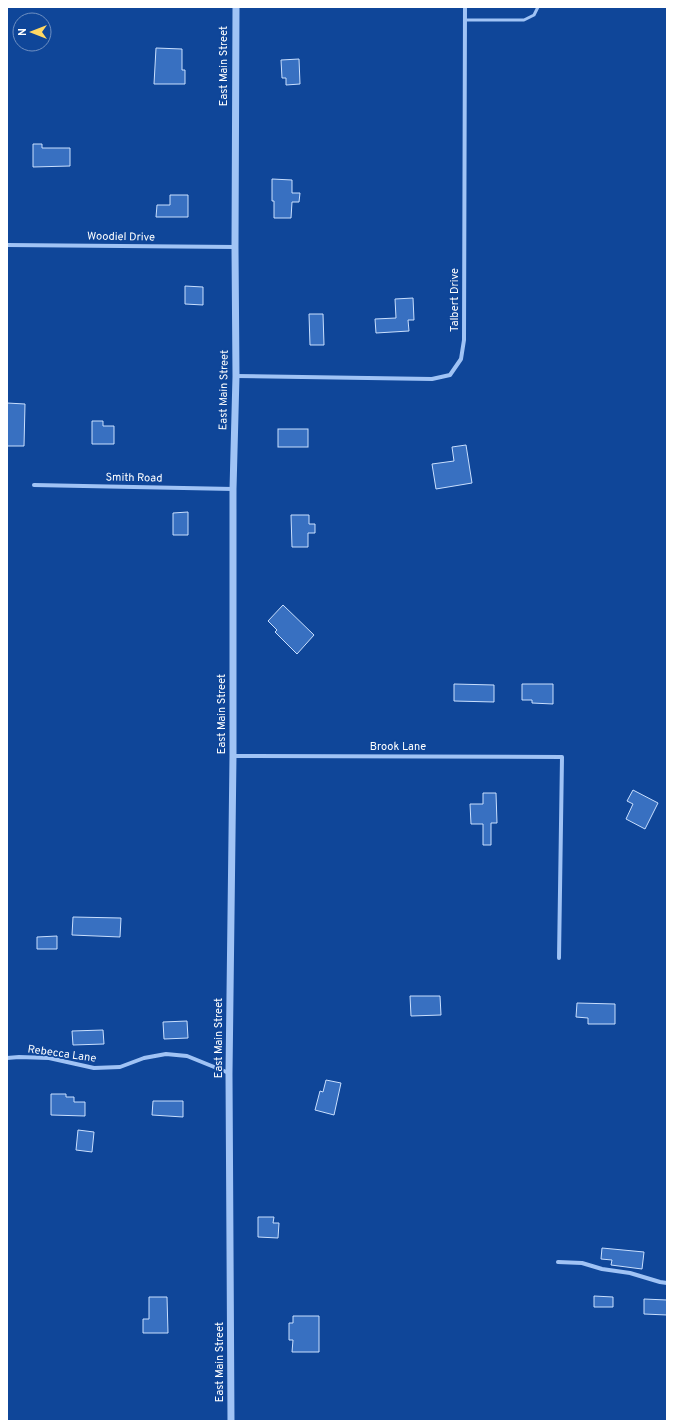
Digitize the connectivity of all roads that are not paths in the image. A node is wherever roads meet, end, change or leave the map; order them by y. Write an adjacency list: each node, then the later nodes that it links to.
1 (236, 7): 6 (street, East Main Street)
2 (465, 7): 4 (street, Talbert Drive)
3 (538, 7): 4 (lane)
4 (465, 20): 7 (street, Talbert Drive)
5 (7, 245): 6 (street, Woodiel Drive)
6 (234, 247): 7 (street, East Main Street)
7 (236, 376): 9 (street, East Main Street)
8 (34, 485): 9 (street, Smith Road)
9 (233, 488): 10 (street, East Main Street)
10 (233, 756): 11 (street, Brook Lane); 13 (street, East Main Street)
11 (559, 958)
12 (7, 1058): 13 (street, Rebecca Lane)
13 (230, 1074): 16 (street, East Main Street)
14 (558, 1262): 15 (street)
15 (667, 1283)
16 (231, 1421)

